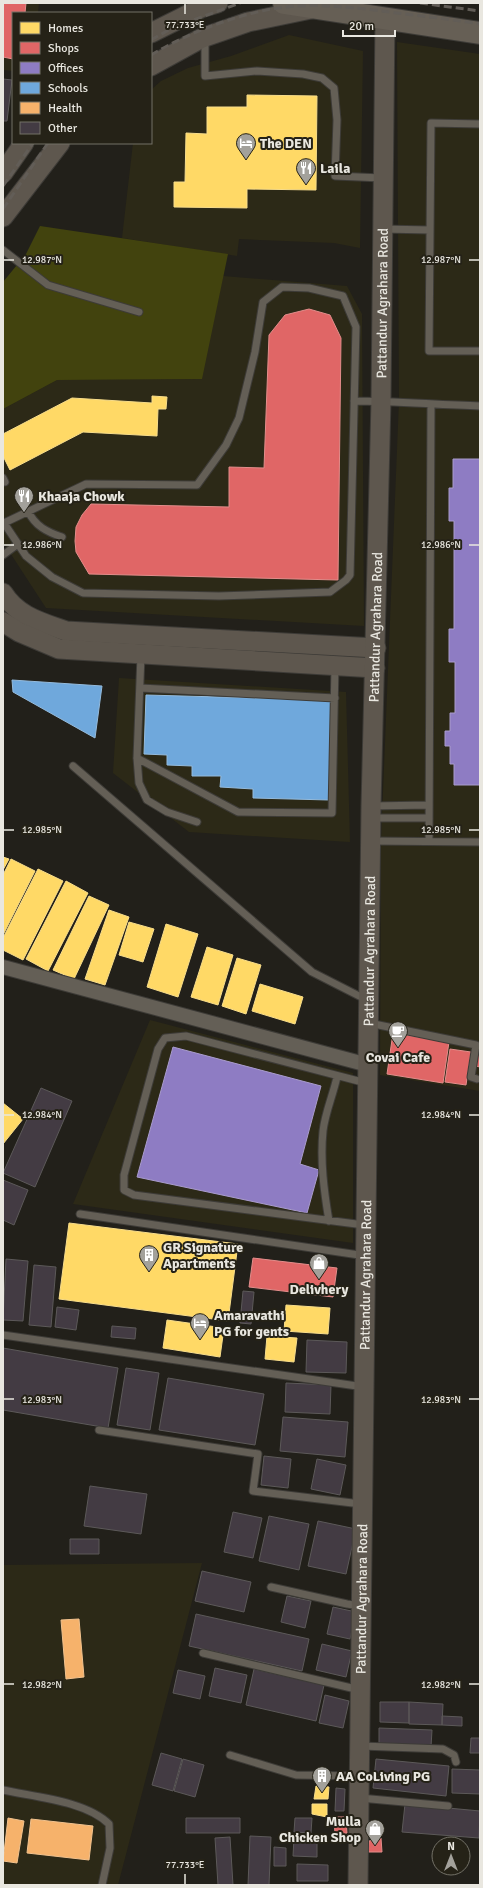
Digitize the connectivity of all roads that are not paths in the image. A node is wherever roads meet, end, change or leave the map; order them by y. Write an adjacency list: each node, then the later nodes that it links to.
1 (218, 3): 5 (street)
2 (284, 3): 3 (main road)
3 (314, 8): 4 (main road); 7 (street)
4 (385, 18): 6 (main road); 13 (street, Pattandur Agrahara Road)
5 (152, 32)
6 (480, 33)
7 (202, 38): 8 (street); 13 (lane)
8 (152, 65)
9 (480, 124): 16 (lane)
10 (23, 144): 12 (street)
11 (59, 144): 14 (street)
12 (3, 173)
13 (383, 178): 15 (street, Pattandur Agrahara Road)
14 (3, 217)
15 (382, 229): 16 (lane); 20 (street, Pattandur Agrahara Road)
16 (430, 230): 19 (lane)
17 (3, 250): 18 (lane)
18 (139, 312)
19 (480, 351)
20 (382, 400): 21 (lane); 22 (lane); 34 (street, Pattandur Agrahara Road)
21 (354, 401): 26 (lane); 29 (lane)
22 (432, 405): 23 (lane); 41 (lane)
23 (480, 406)
24 (3, 478): 25 (lane)
25 (3, 482)
26 (28, 511): 27 (lane); 28 (lane)
27 (4, 524): 29 (lane)
28 (62, 537)
29 (18, 544): 30 (lane)
30 (3, 556)
31 (3, 593): 33 (street)
32 (3, 622): 33 (street)
33 (141, 644): 34 (street); 35 (street); 37 (lane)
34 (376, 648): 36 (street, Pattandur Agrahara Road)
35 (335, 666): 36 (street); 38 (lane)
36 (375, 668): 42 (street, Pattandur Agrahara Road)
37 (140, 688): 38 (lane); 39 (lane)
38 (334, 698): 39 (lane)
39 (137, 758): 44 (lane)
40 (73, 766): 49 (lane)
41 (429, 805): 42 (lane); 43 (lane)
42 (371, 812): 43 (lane); 45 (street, Pattandur Agrahara Road)
43 (429, 818): 46 (lane)
44 (196, 822)
45 (371, 841): 46 (lane); 49 (street, Pattandur Agrahara Road)
46 (429, 841): 47 (lane)
47 (480, 842)
48 (3, 967): 51 (street)
49 (369, 1001): 50 (street, Pattandur Agrahara Road)
50 (369, 1023): 51 (street, Pattandur Agrahara Road); 53 (lane)
51 (368, 1065): 54 (street, Pattandur Agrahara Road)
52 (337, 1077): 54 (lane); 56 (lane); 56 (lane)
53 (477, 1079)
54 (368, 1084): 57 (street, Pattandur Agrahara Road)
55 (80, 1214): 58 (lane)
56 (329, 1221): 57 (lane)
57 (366, 1226): 58 (street, Pattandur Agrahara Road)
58 (366, 1256): 60 (street, Pattandur Agrahara Road)
59 (3, 1335): 60 (lane)
60 (364, 1387): 62 (street, Pattandur Agrahara Road)
61 (99, 1430): 62 (lane)
62 (363, 1504): 64 (street, Pattandur Agrahara Road)
63 (271, 1587): 64 (lane)
64 (362, 1606): 66 (street, Pattandur Agrahara Road)
65 (203, 1653): 66 (lane)
66 (360, 1690): 67 (street, Pattandur Agrahara Road)
67 (360, 1746): 69 (lane); 70 (street, Pattandur Agrahara Road)
68 (230, 1755): 70 (lane)
69 (456, 1762)
70 (360, 1776): 72 (street, Pattandur Agrahara Road)
71 (3, 1790): 74 (lane)
72 (359, 1798): 73 (lane); 75 (street, Pattandur Agrahara Road)
73 (448, 1806)
74 (102, 1885)
75 (358, 1885)

